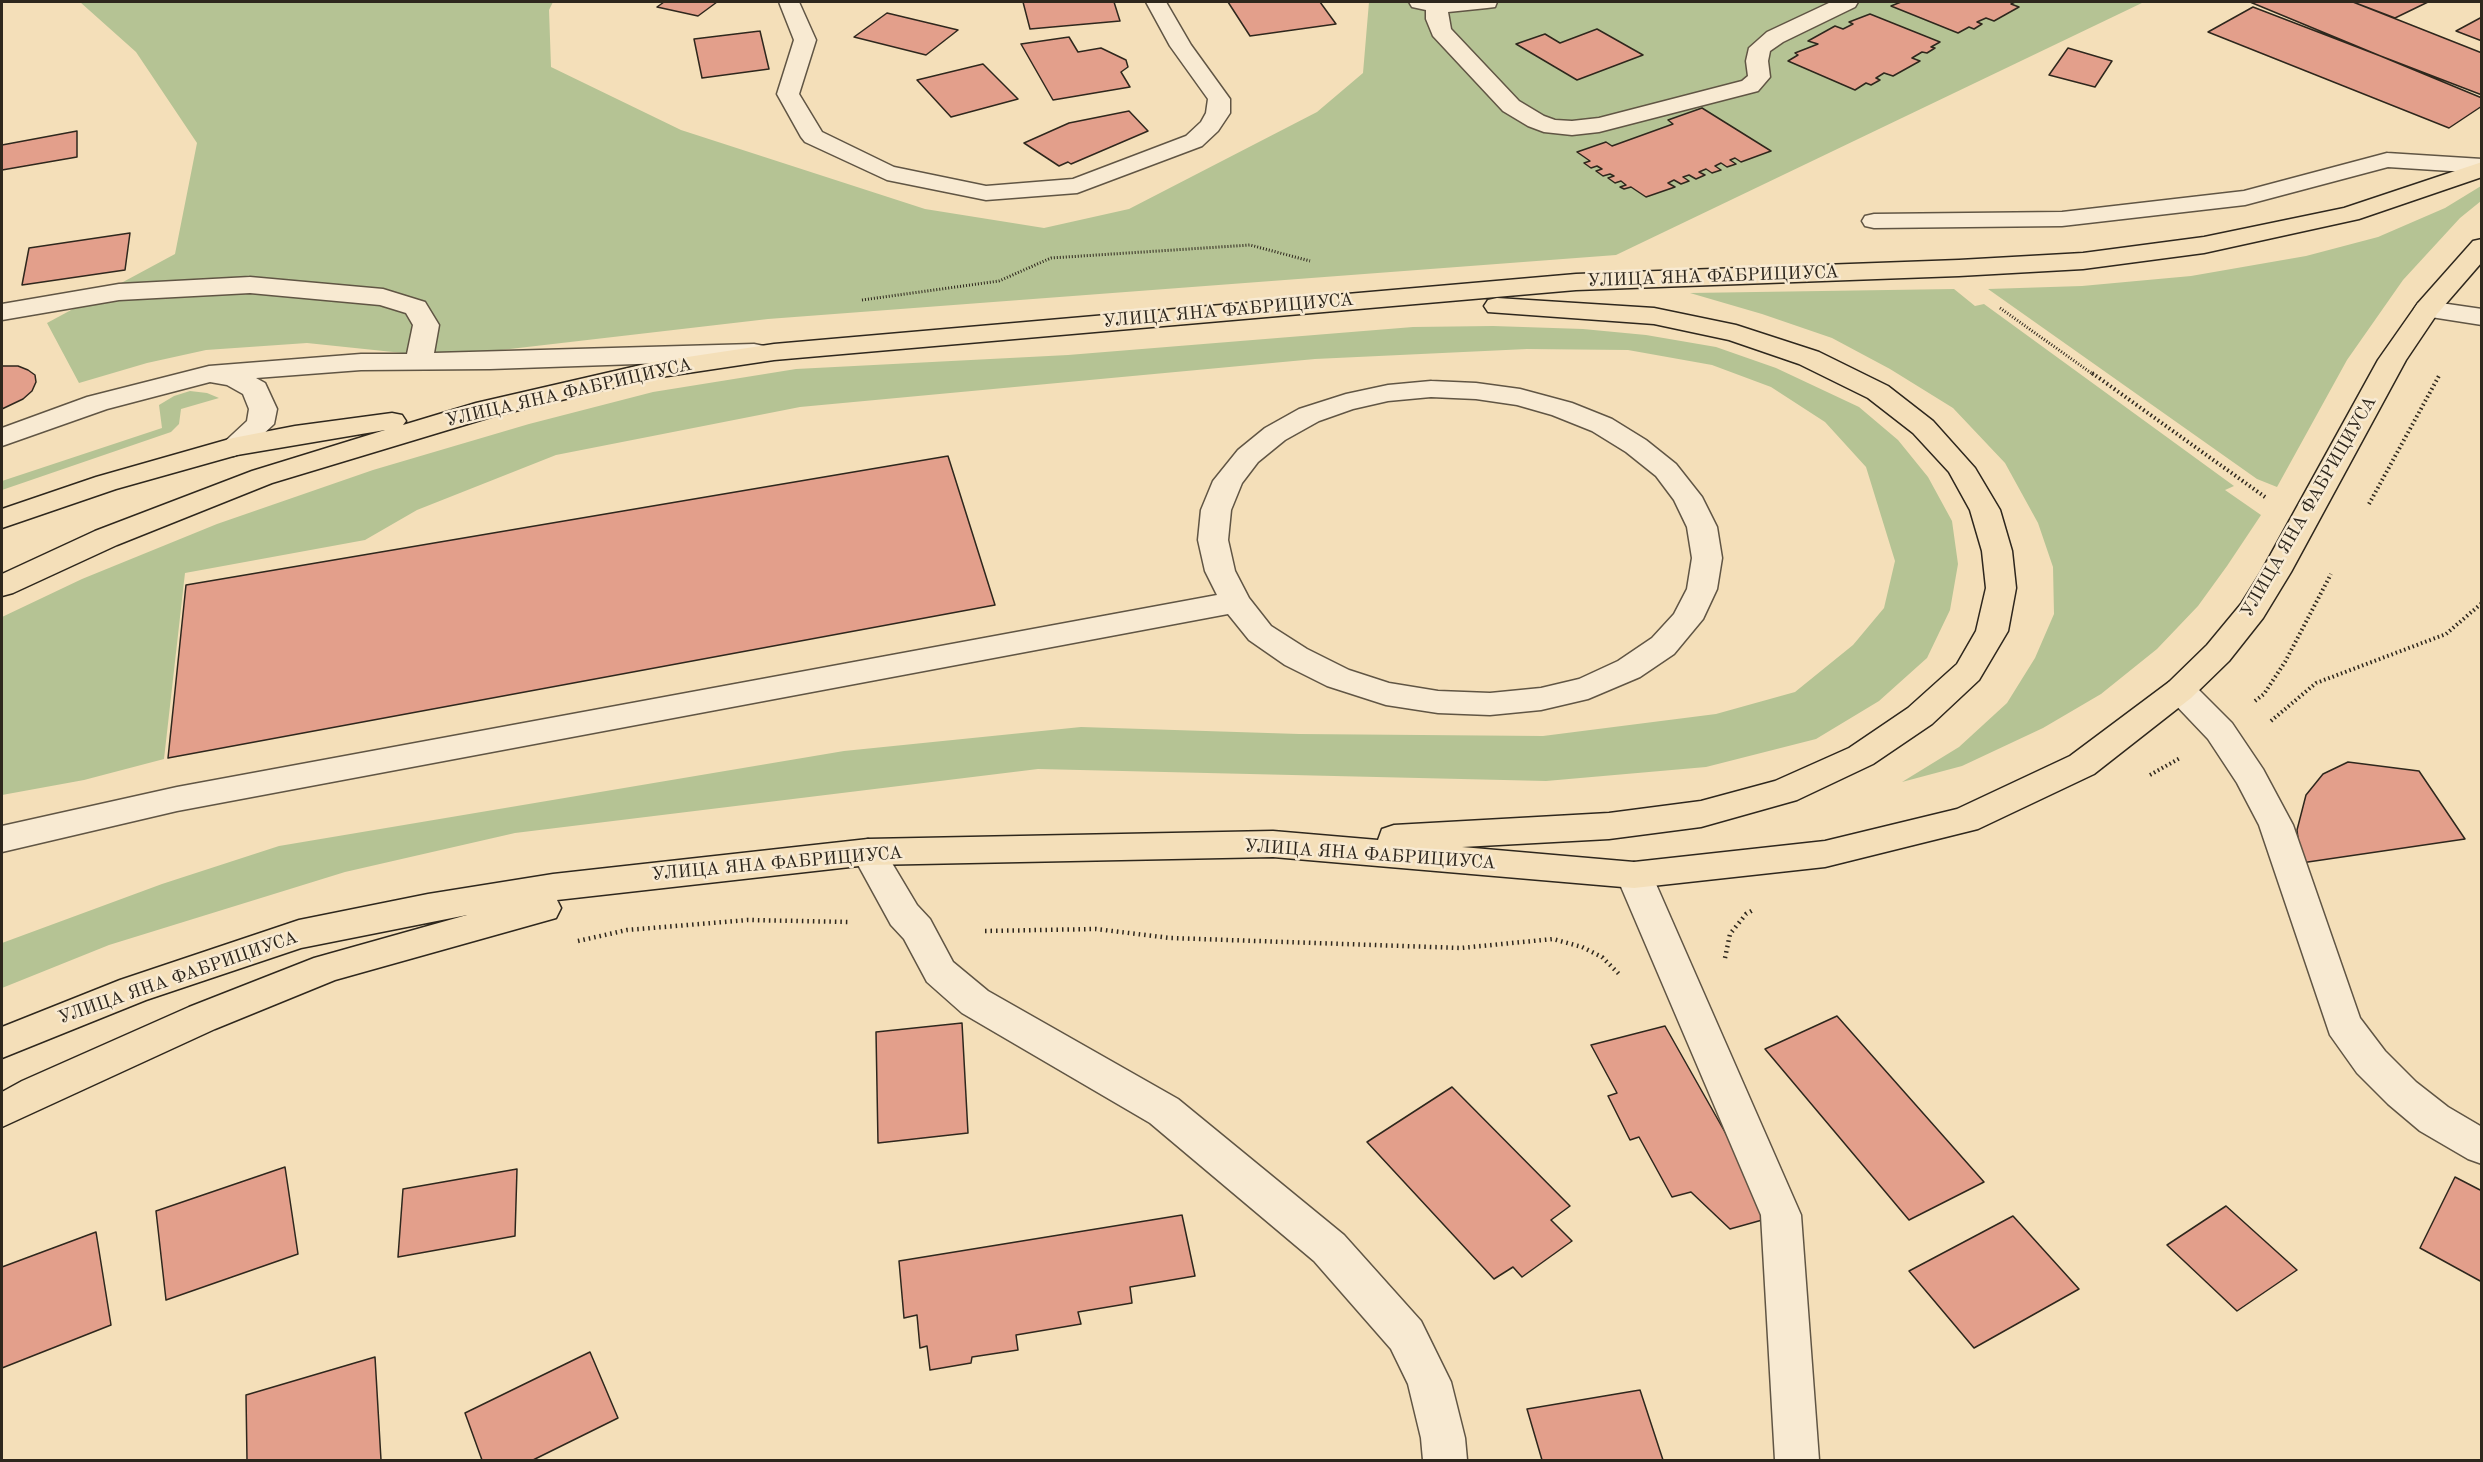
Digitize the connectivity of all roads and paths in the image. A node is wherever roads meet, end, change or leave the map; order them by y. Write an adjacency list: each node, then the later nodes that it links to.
1 (789, 2): 2 (lane)
2 (1156, 2)
3 (1487, 2): 5 (lane)
4 (1847, 2): 5 (lane)
5 (1429, 4)
6 (2481, 167): 7 (lane); 9 (main road, УЛИЦА ЯНА ФАБРИЦИУСА)
7 (1874, 222)
8 (2481, 246): 11 (main road, УЛИЦА ЯНА ФАБРИЦИУСА)
9 (1357, 299): 14 (main road, УЛИЦА ЯНА ФАБРИЦИУСА); 28 (main road)
10 (1994, 304): 20 (path)
11 (2427, 309): 13 (lane); 25 (main road, УЛИЦА ЯНА ФАБРИЦИУСА)
12 (2, 312): 15 (lane)
13 (2481, 317)
14 (774, 352): 15 (lane); 17 (main road, УЛИЦА ЯНА ФАБРИЦИУСА)
15 (419, 362): 16 (lane)
16 (209, 374): 18 (lane); 19 (lane)
17 (486, 409): 19 (main road); 22 (main road, УЛИЦА ЯНА ФАБРИЦИУСА)
18 (2, 438)
19 (233, 447): 21 (main road)
20 (2271, 501)
21 (2, 519)
22 (2, 586)
23 (1236, 602): 23 (lane); 27 (lane)
24 (2481, 603): 26 (path)
25 (2180, 690): 26 (lane); 31 (main road, УЛИЦА ЯНА ФАБРИЦИУСА)
26 (2235, 752): 38 (lane)
27 (2, 839)
28 (1273, 844): 29 (main road, УЛИЦА ЯНА ФАБРИЦИУСА); 31 (main road, УЛИЦА ЯНА ФАБРИЦИУСА)
29 (868, 852): 30 (main road, УЛИЦА ЯНА ФАБРИЦИУСА); 39 (lane)
30 (685, 872): 36 (main road, УЛИЦА ЯНА ФАБРИЦИУСА); 37 (main road)
31 (1634, 875): 40 (lane)
32 (854, 923): 34 (path)
33 (985, 931): 35 (path)
34 (572, 942)
35 (1623, 978)
36 (2, 1043)
37 (2, 1111)
38 (2481, 1147)
39 (1445, 1461)
40 (1797, 1461)

